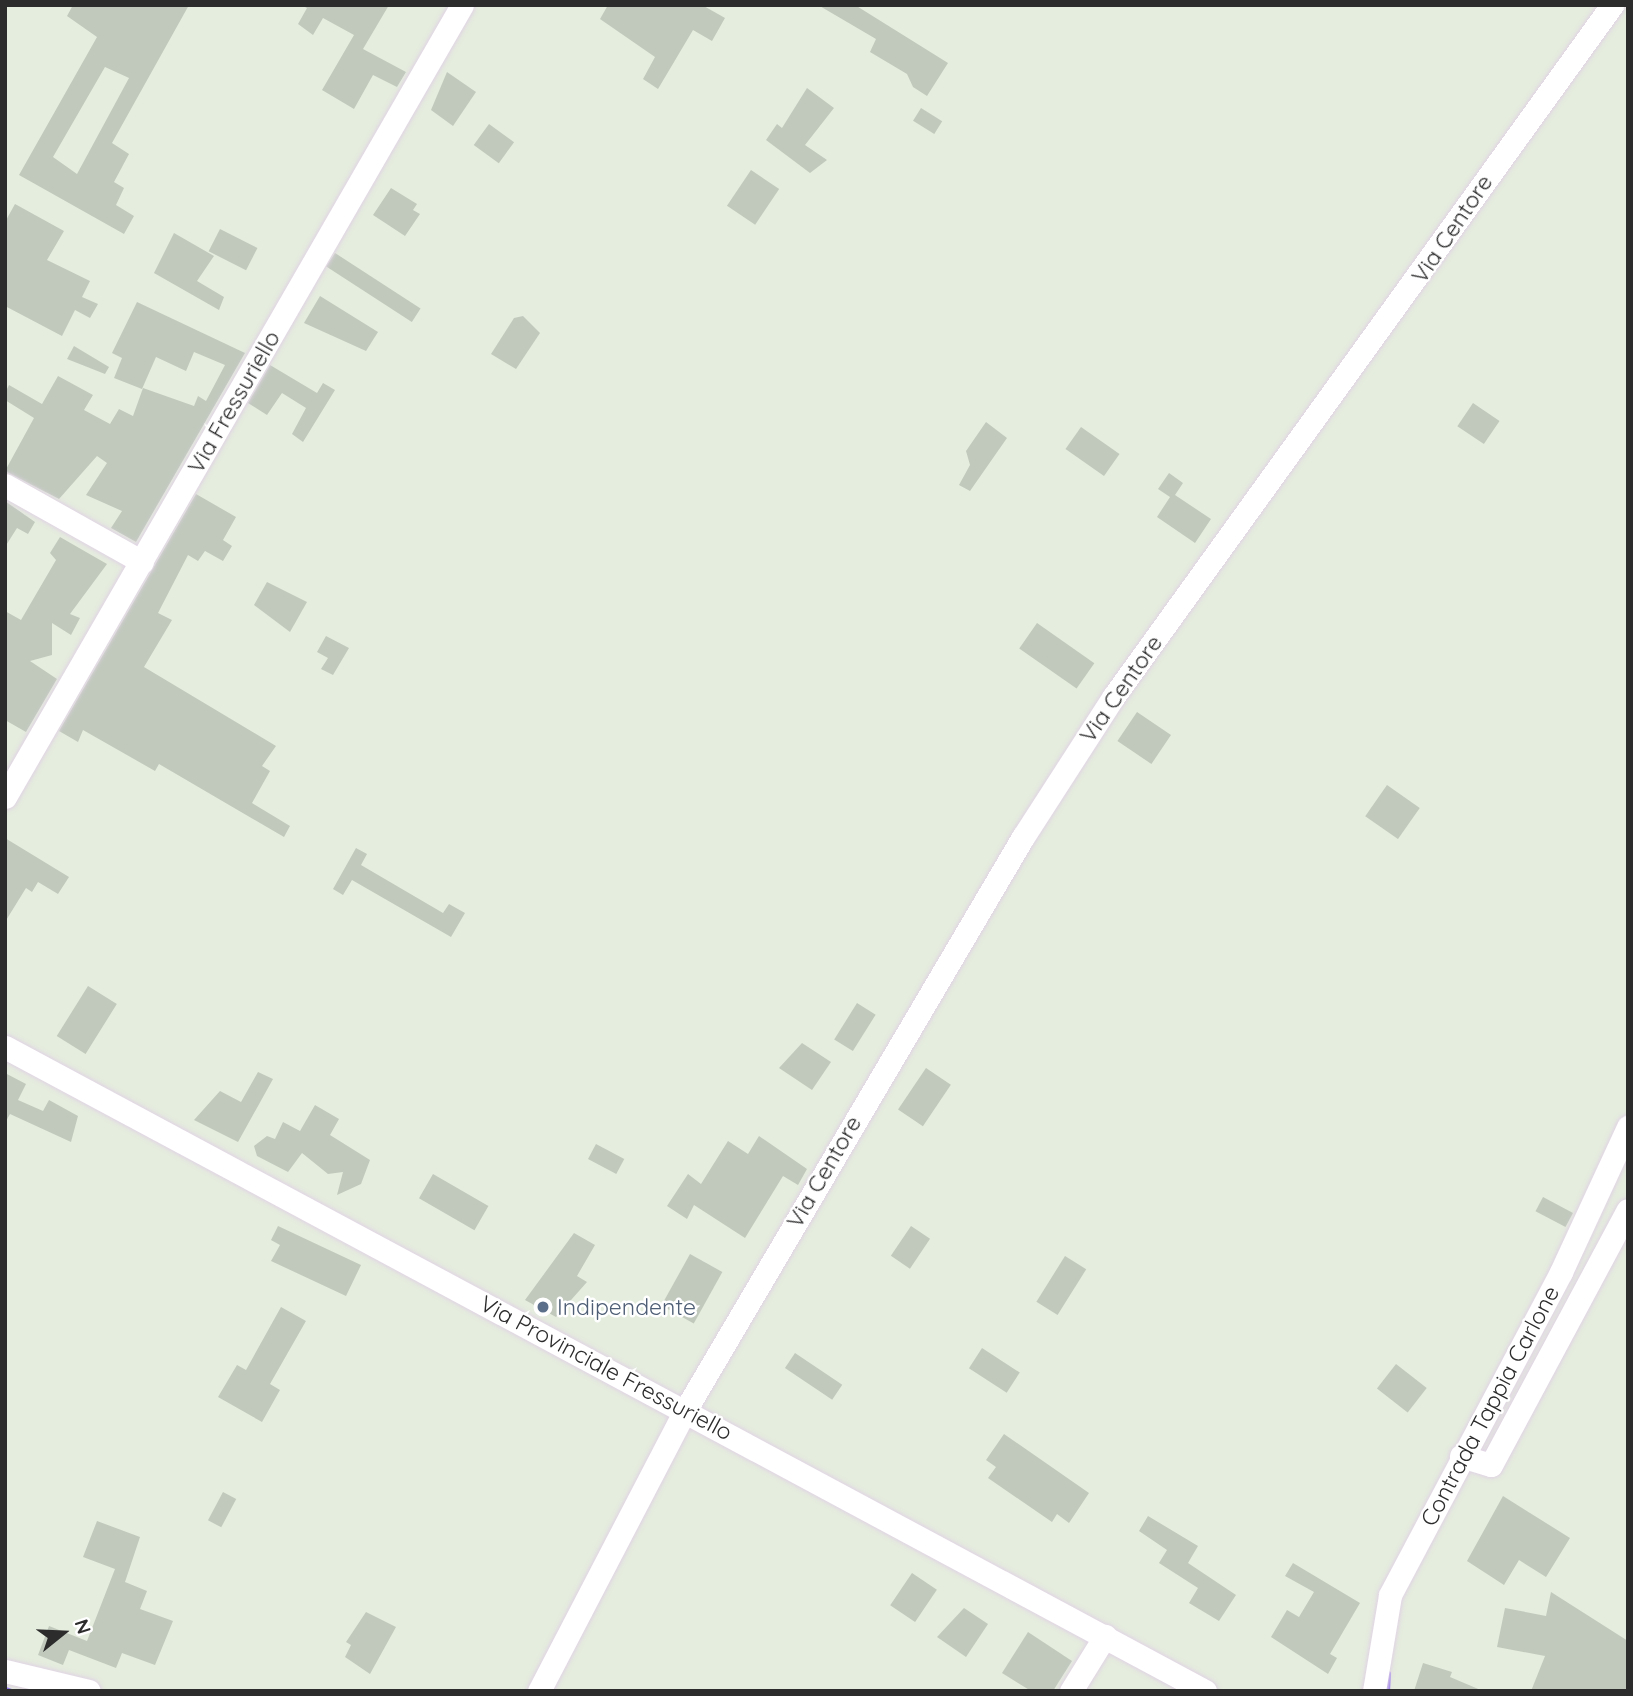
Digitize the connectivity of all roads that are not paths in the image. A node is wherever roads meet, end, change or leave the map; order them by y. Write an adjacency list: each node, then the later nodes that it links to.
1 (462, 5): 4 (street, Via Fressuriello)
2 (1612, 5): 9 (street, Via Centore)
3 (5, 485): 4 (street)
4 (142, 562): 5 (street, Via Fressuriello)
5 (5, 797)
6 (5, 1047): 9 (street, Via Provinciale Fressuriello)
7 (1628, 1127): 10 (street, Contrada Tappia Carlone)
8 (1628, 1210): 10 (street)
9 (685, 1409): 11 (street, Via Provinciale Fressuriello); 14 (street, Via Centore)
10 (1461, 1456): 17 (street, Contrada Tappia Carlone)
11 (1105, 1636): 15 (street); 16 (street, Via Provinciale Fressuriello)
12 (5, 1671): 13 (street)
13 (89, 1691)
14 (539, 1691)
15 (1071, 1691)
16 (1205, 1691)
17 (1374, 1691)

